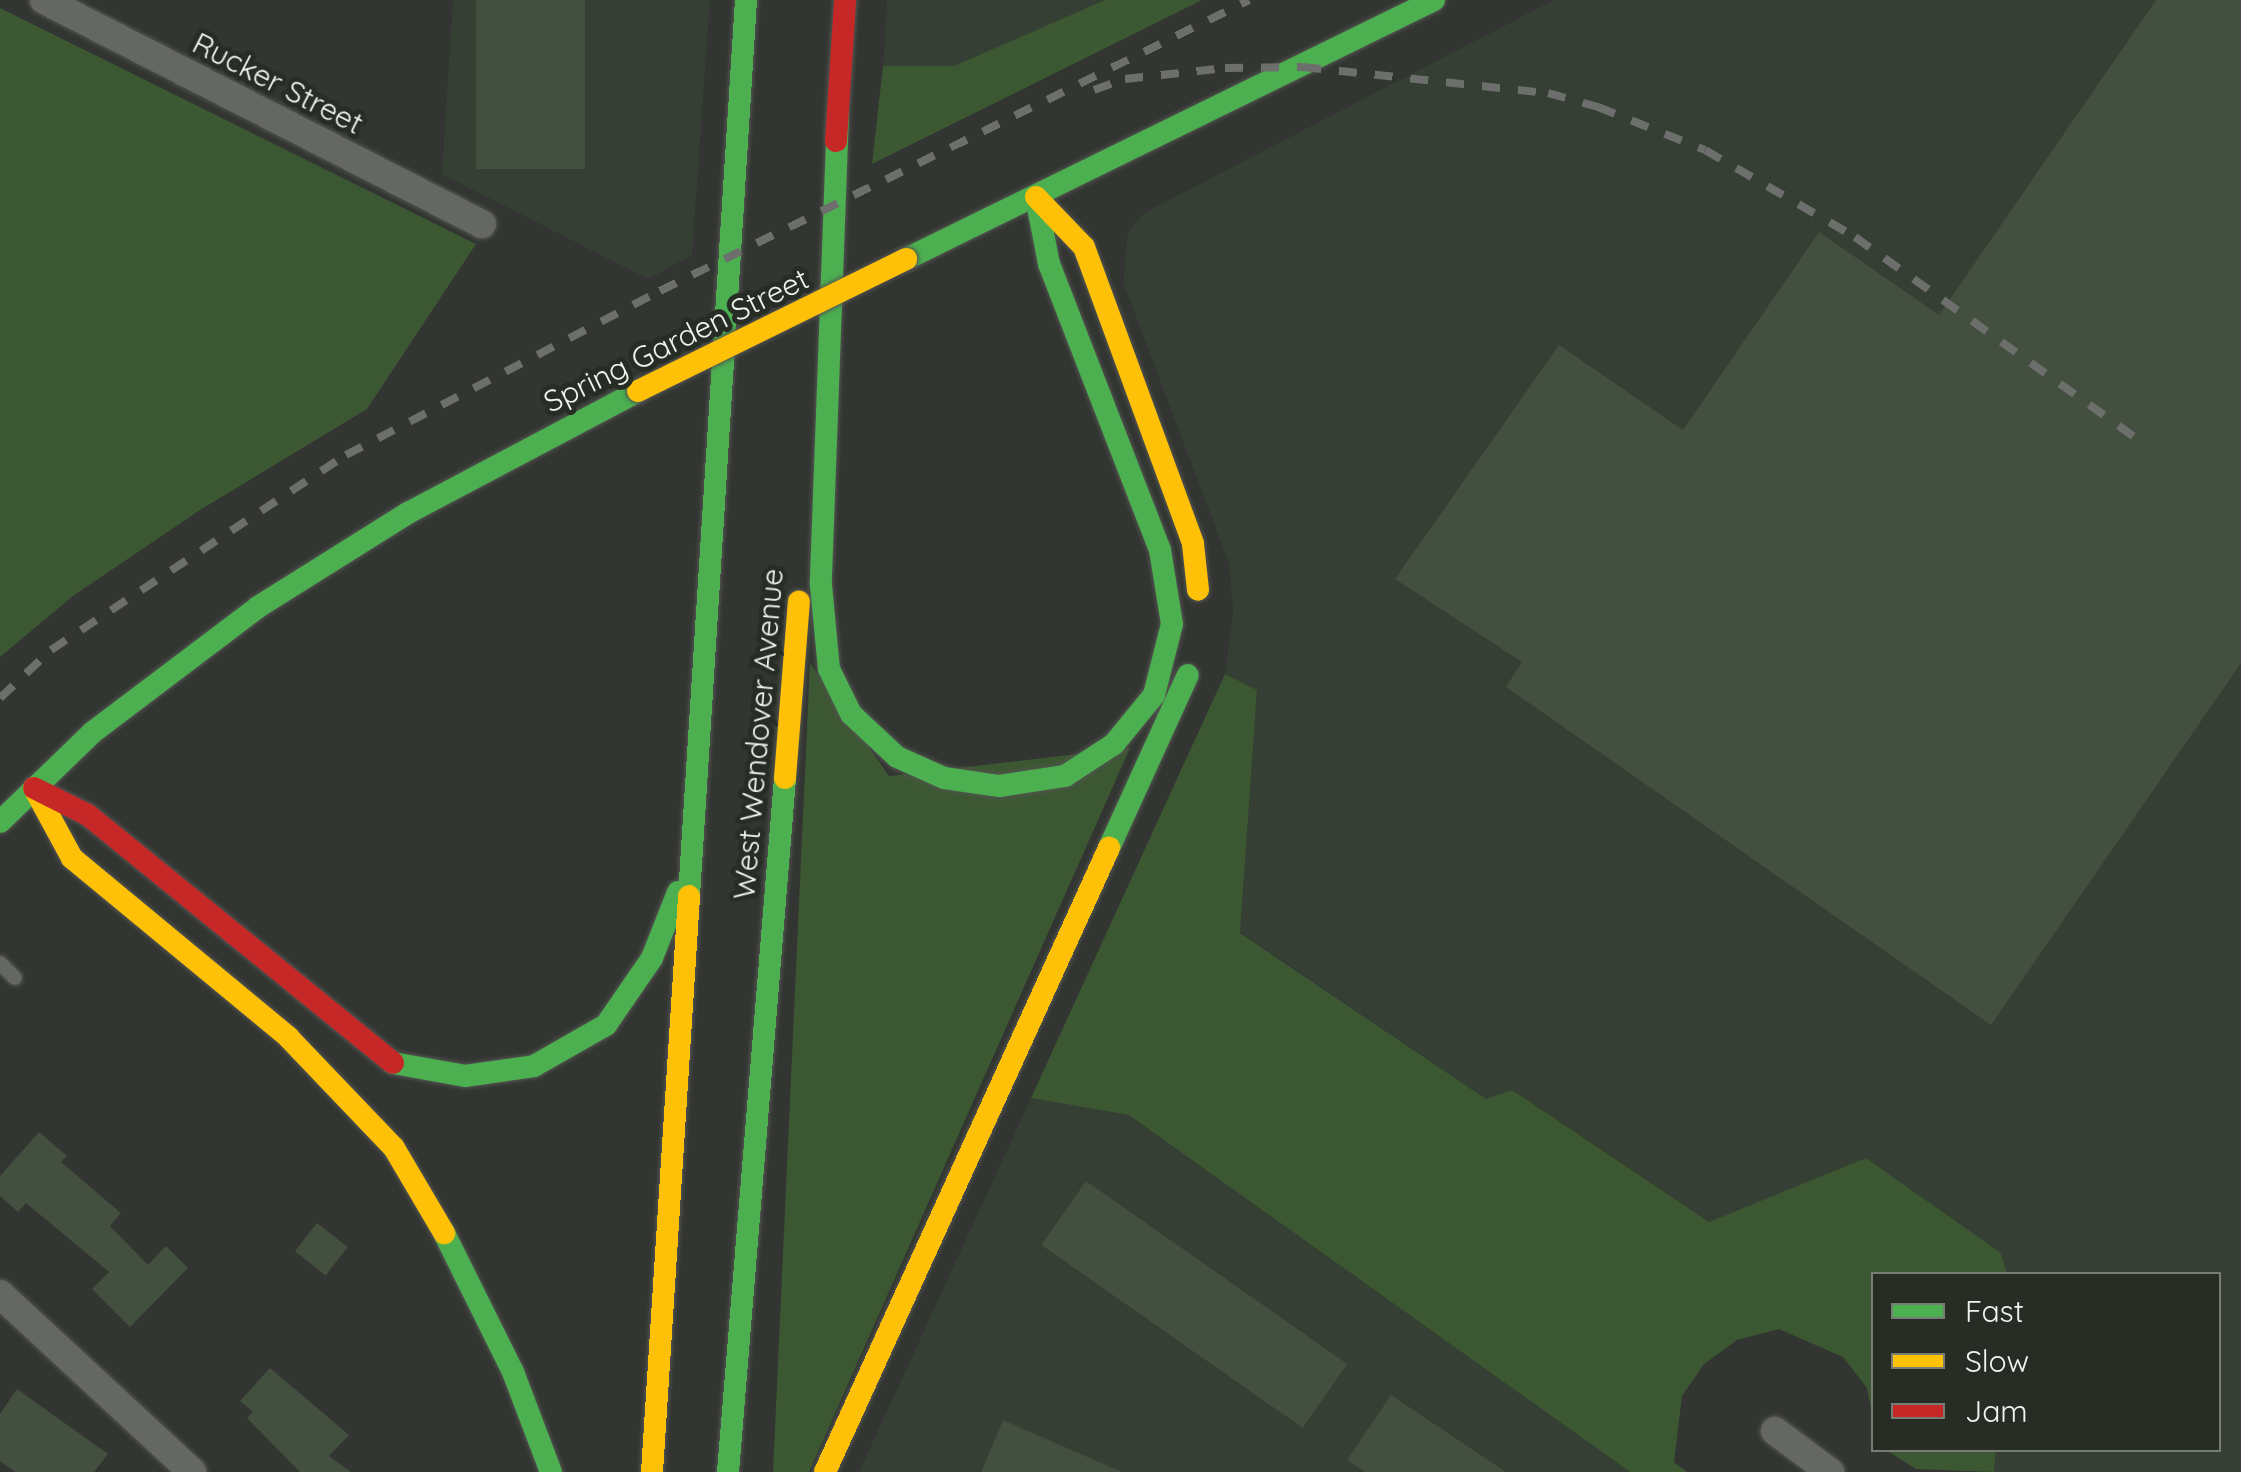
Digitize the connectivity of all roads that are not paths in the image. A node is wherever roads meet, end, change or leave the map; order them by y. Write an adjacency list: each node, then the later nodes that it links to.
1 (44, 0): 7 (street, Rucker Street)
2 (746, 0): 12 (main road, West Wendover Avenue)
3 (845, 0): 5 (main road, West Wendover Avenue)
4 (1434, 0): 6 (main road, Spring Garden Street)
5 (838, 112): 6 (main road); 20 (main road, West Wendover Avenue)
6 (1036, 198): 8 (main road); 10 (main road, Spring Garden Street, bridge)
7 (482, 224)
8 (1202, 622)
9 (1194, 654): 21 (main road)
10 (34, 788): 11 (main road, Spring Garden Street); 12 (main road); 18 (main road)
11 (0, 822)
12 (693, 851): 19 (main road, West Wendover Avenue)
13 (0, 963): 14 (lane)
14 (15, 978)
15 (0, 1294): 17 (street)
16 (1774, 1431): 22 (street)
17 (181, 1468)
18 (551, 1472)
19 (652, 1472)
20 (728, 1472)
21 (825, 1472)
22 (1830, 1472)

